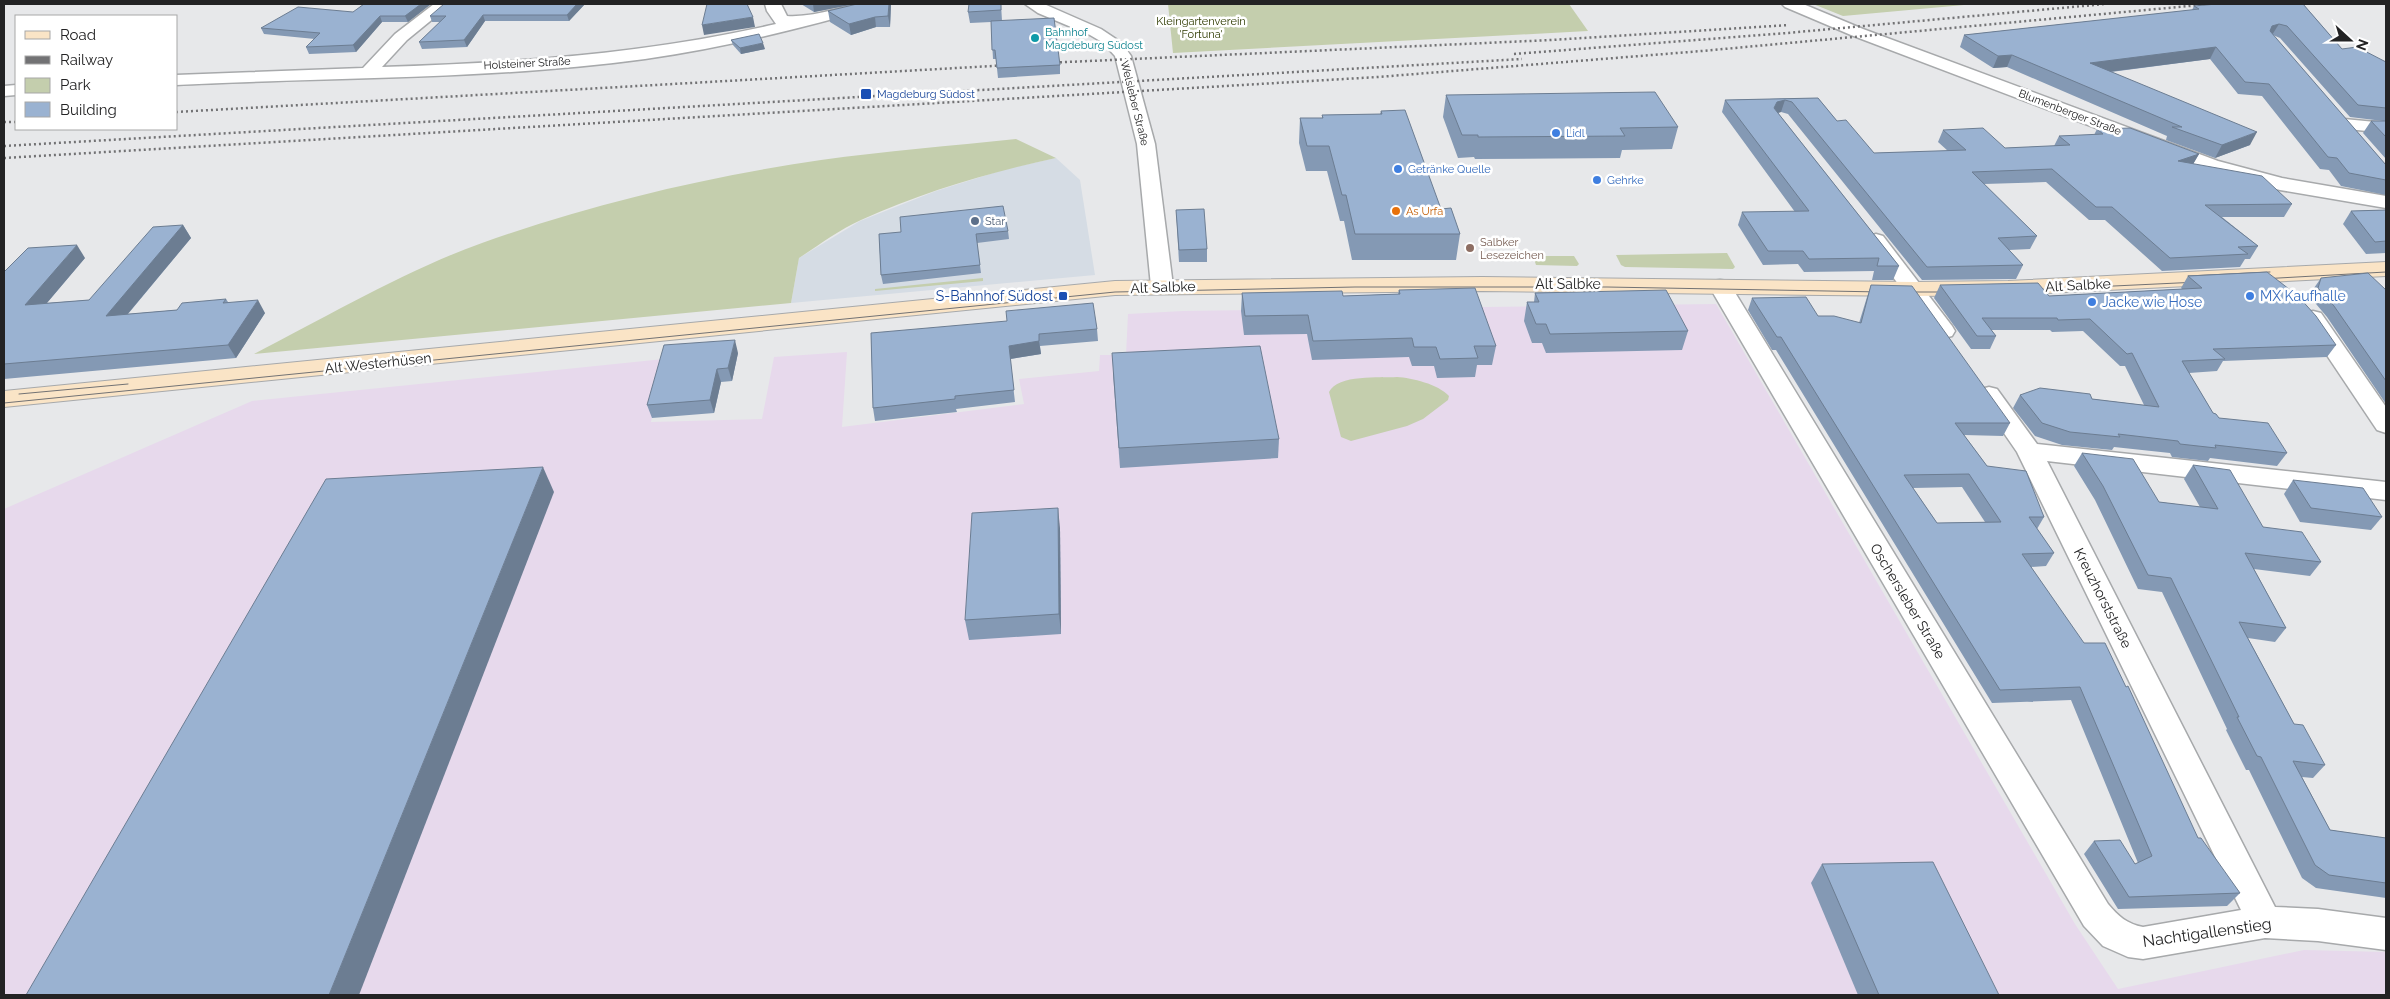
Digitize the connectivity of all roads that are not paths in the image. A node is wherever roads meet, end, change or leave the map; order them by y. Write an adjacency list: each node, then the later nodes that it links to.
1 (443, 4): 7 (street)
2 (773, 4): 6 (street)
3 (872, 4): 6 (street, Holsteiner Straße)
4 (1033, 4): 17 (street, Welsleber Straße)
5 (1790, 4): 13 (street, Blumenberger Straße)
6 (804, 22): 7 (street, Holsteiner Straße)
7 (369, 72): 8 (street, Holsteiner Straße)
8 (178, 80)
9 (2331, 109): 10 (street)
10 (2344, 124): 11 (street); 12 (street)
11 (2386, 128)
12 (2362, 145)
13 (2386, 202)
14 (1867, 229): 19 (street)
15 (2386, 269): 16 (main road, Alt Salbke)
16 (2266, 275): 19 (main road, Alt Salbke); 24 (street)
17 (1162, 286): 18 (main road, Alt Salbke); 20 (main road, Alt Salbke)
18 (1720, 286): 19 (main road, Alt Salbke); 27 (street, Oschersleber Straße)
19 (1914, 289): 21 (street)
20 (752, 324): 23 (main road, Alt Westerhüsen)
21 (1955, 346)
22 (1978, 378): 25 (street, Kreuzhorststraße)
23 (4, 399)
24 (2386, 425)
25 (2030, 451): 26 (street); 28 (street, Kreuzhorststraße)
26 (2386, 491)
27 (2096, 915): 28 (street, Nachtigallenstieg)
28 (2265, 922): 29 (street, Nachtigallenstieg)
29 (2386, 934)

